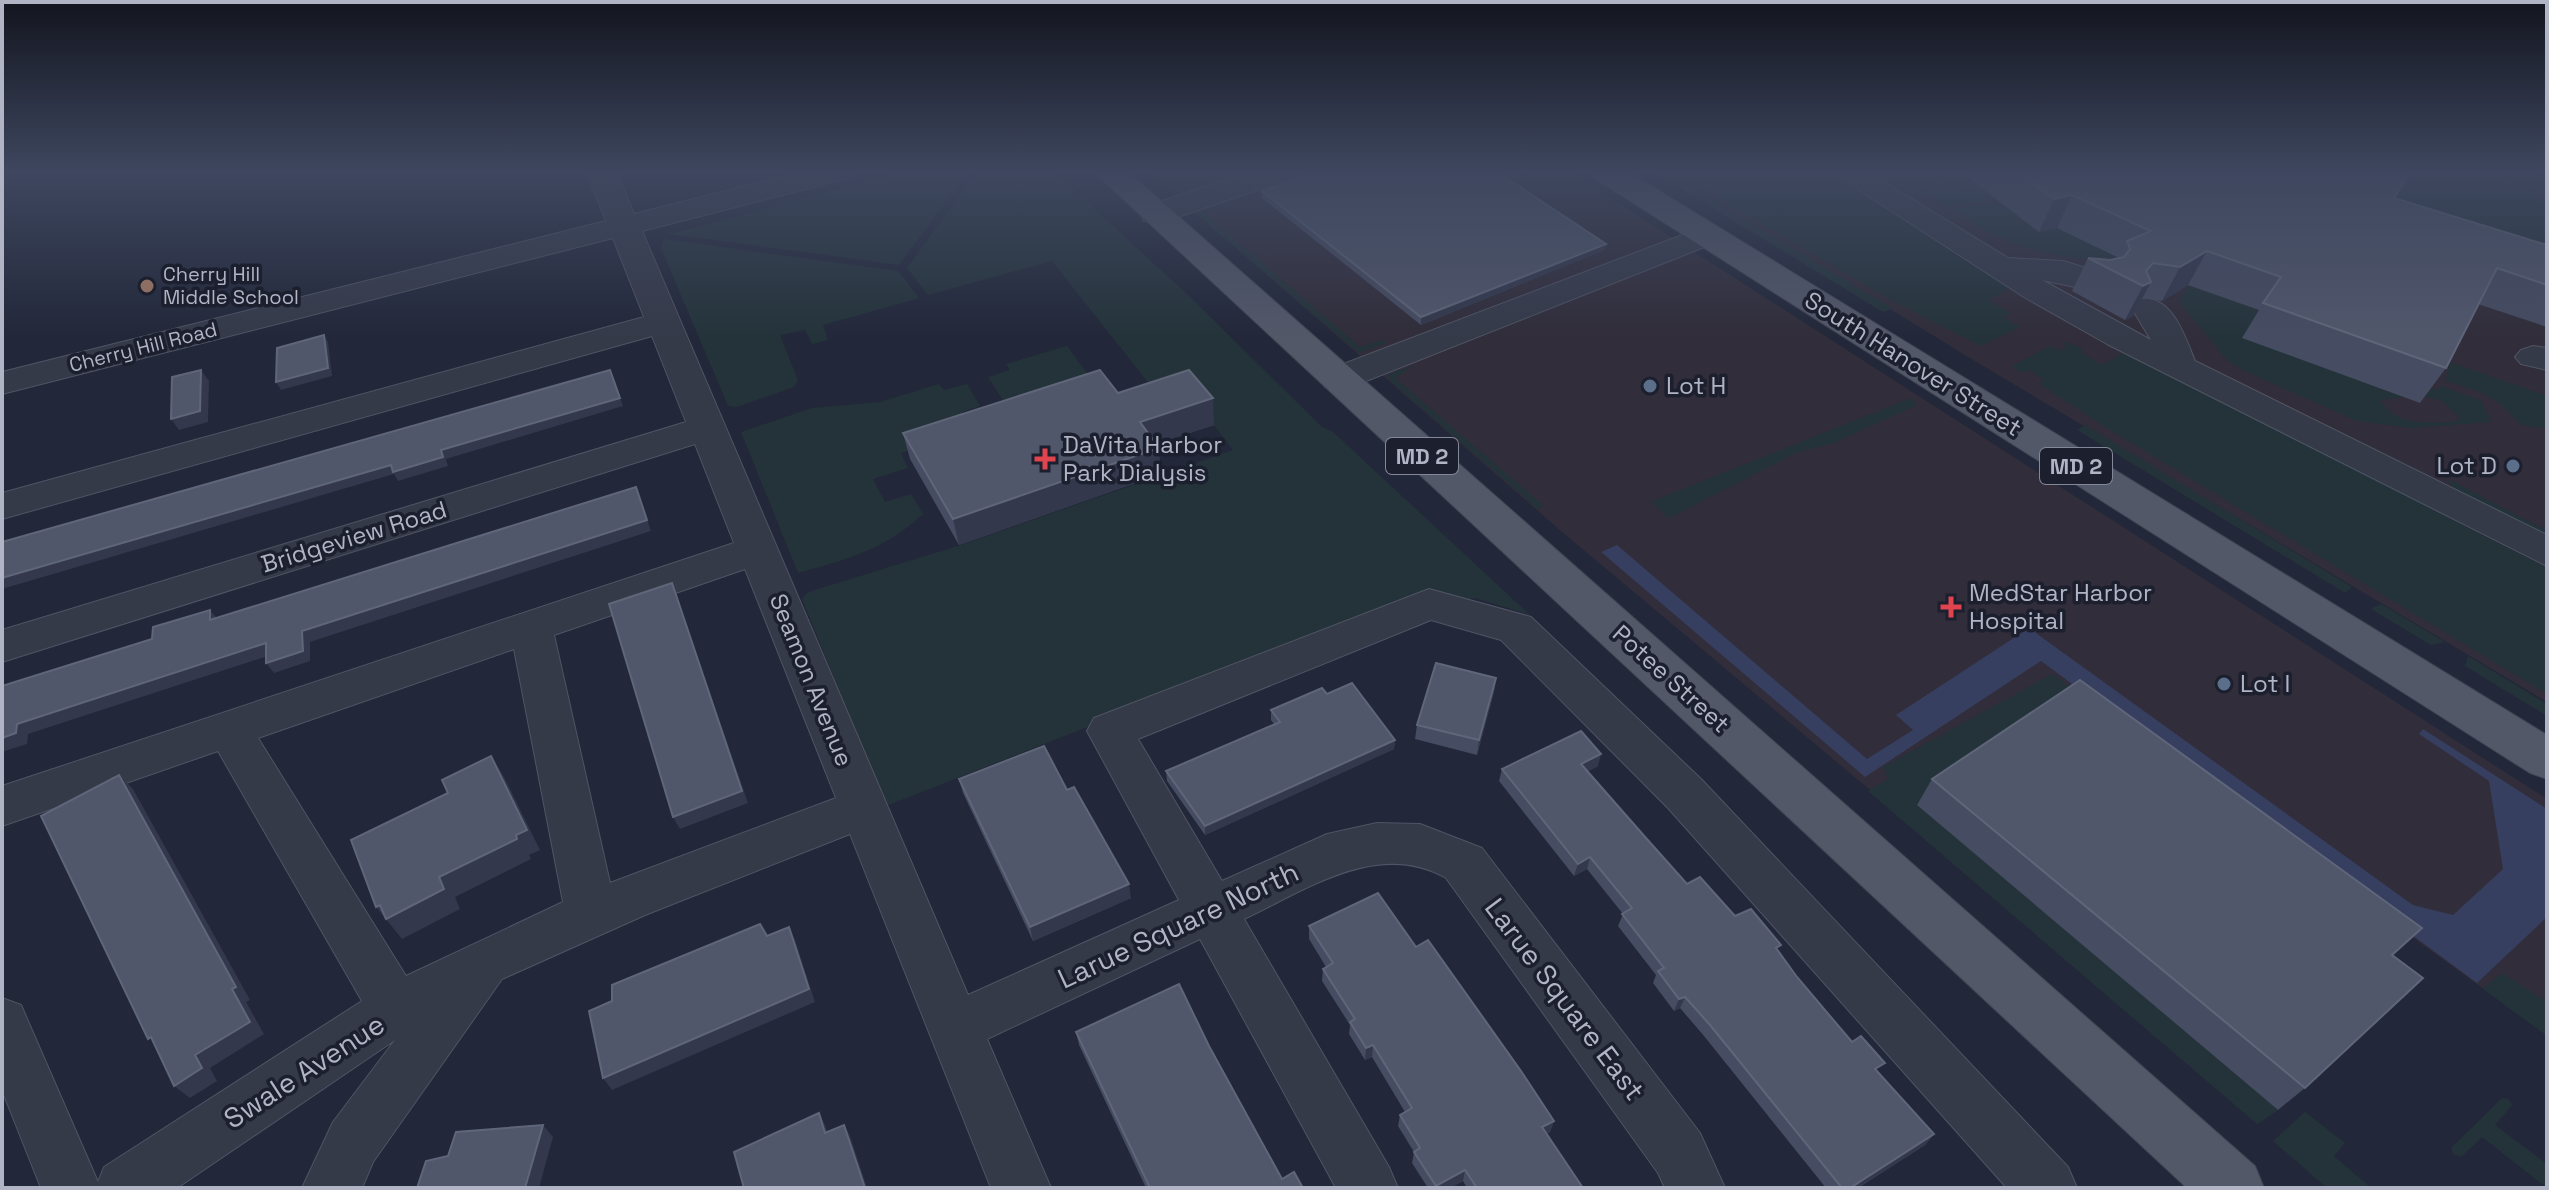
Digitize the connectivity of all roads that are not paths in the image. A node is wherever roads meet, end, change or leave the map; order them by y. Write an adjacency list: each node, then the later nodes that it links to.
1 (624, 226): 10 (street, Seamon Avenue)
2 (622, 227): 13 (street, Cherry Hill Road)
3 (1169, 227): 12 (main road, Potee Street / MD 2)
4 (1693, 227): 6 (main road, South Hanover Street / MD 2)
5 (1939, 227): 7 (street)
6 (1706, 235): 12 (street); 21 (main road, South Hanover Street / MD 2)
7 (1999, 267): 8 (street); 11 (street)
8 (2094, 281)
9 (2148, 307): 11 (street)
10 (663, 322): 14 (street, Seamon Avenue); 15 (street)
11 (2180, 368): 17 (street)
12 (1338, 379): 38 (main road, Potee Street / MD 2)
13 (2, 383)
14 (706, 428): 16 (street, Seamon Avenue); 19 (street, Bridgeview Road)
15 (2, 506)
16 (757, 550): 18 (street); 23 (street, Seamon Avenue)
17 (2547, 552)
18 (531, 627): 20 (street); 26 (street)
19 (2, 646)
20 (227, 727): 22 (street); 28 (street)
21 (2547, 759)
22 (2, 806)
23 (863, 808): 26 (street, Swale Avenue); 30 (street, Seamon Avenue)
24 (1408, 842): 25 (street, Larue Square North); 36 (street, Larue Square East)
25 (1209, 911): 30 (street, Larue Square North); 35 (street); 37 (street)
26 (591, 913): 27 (street, Swale Avenue)
27 (487, 960): 28 (street, Swale Avenue); 33 (street, Swale Avenue)
28 (397, 1010): 32 (street, Swale Avenue)
29 (2, 1023): 31 (street)
30 (955, 1027): 34 (street, Seamon Avenue)
31 (71, 1188)
32 (125, 1188)
33 (332, 1188)
34 (1021, 1188)
35 (1368, 1188)
36 (1695, 1188)
37 (2047, 1188)
38 (2233, 1188)

